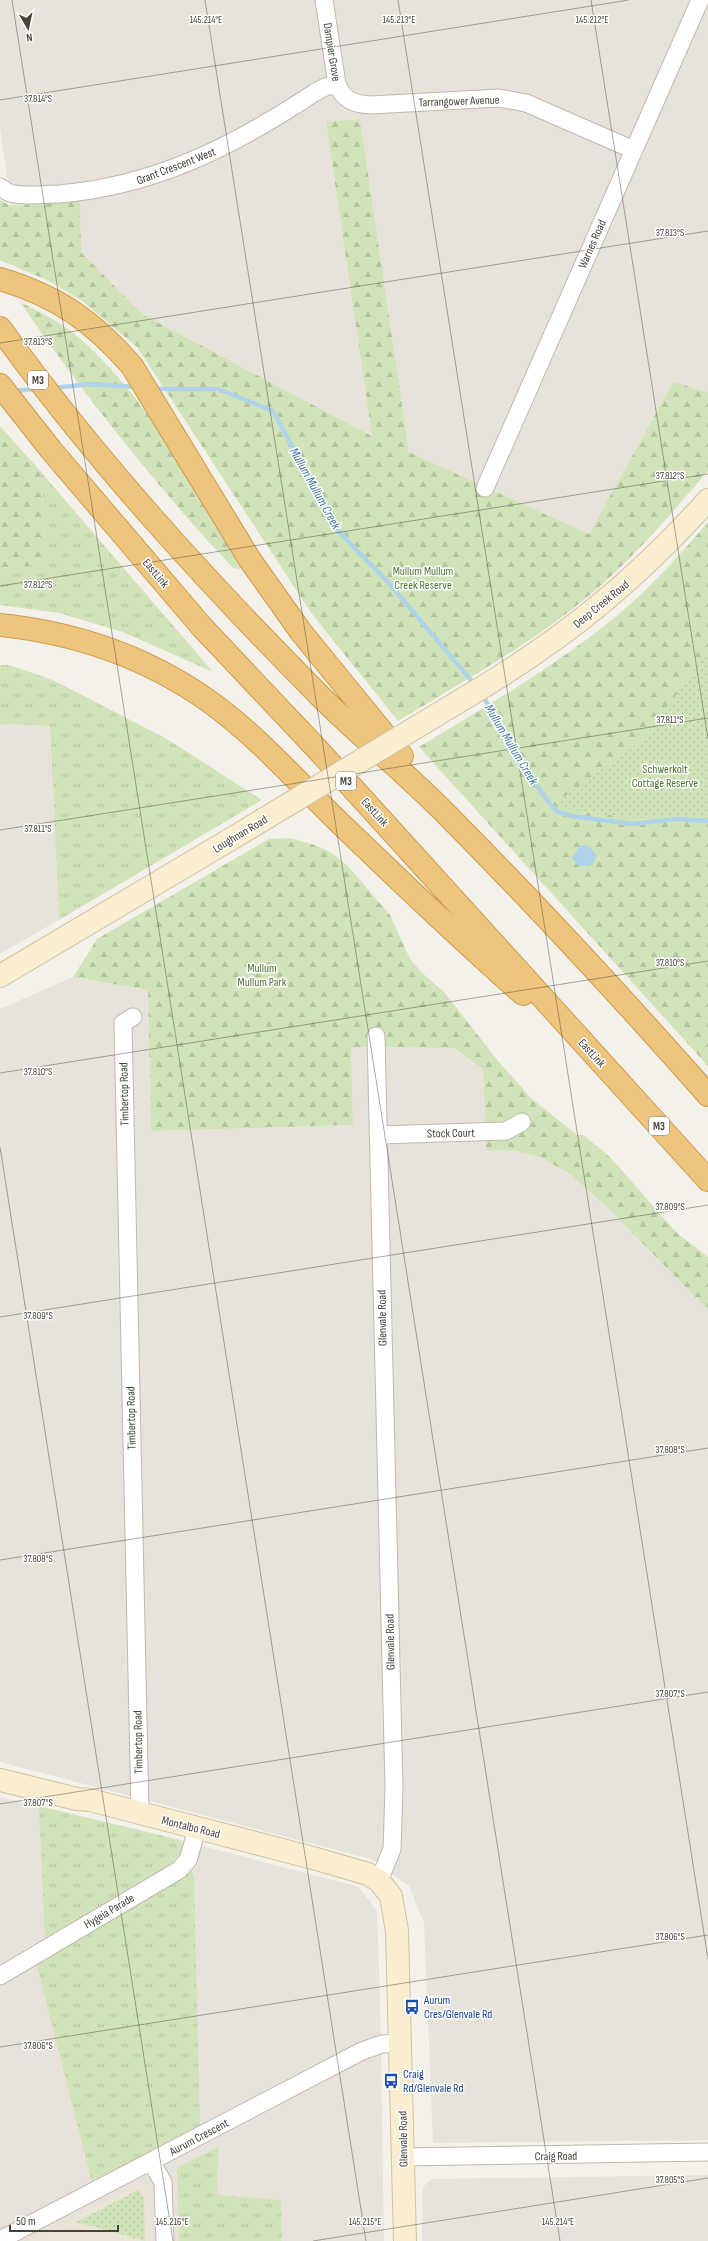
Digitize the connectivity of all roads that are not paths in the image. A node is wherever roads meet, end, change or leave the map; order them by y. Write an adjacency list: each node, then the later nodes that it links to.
1 (324, 0): 3 (street, Dampier Grove)
2 (700, 0): 5 (street, Warnes Road)
3 (337, 84): 4 (street, Dampier Grove); 6 (street, Grant Crescent West)
4 (371, 105): 5 (street, Tarrangower Avenue)
5 (634, 150): 12 (street, Warnes Road)
6 (0, 187)
7 (0, 279): 16 (highway)
8 (0, 328): 16 (highway, M3)
9 (0, 385): 11 (highway)
10 (0, 405): 11 (highway)
11 (48, 450): 20 (highway, EastLink / M3)
12 (485, 488)
13 (708, 500): 15 (main road, Deep Creek Road)
14 (0, 625): 20 (highway)
15 (478, 690): 17 (main road, Loughnan Road, bridge)
16 (453, 820): 21 (highway, M3)
17 (0, 976)
18 (122, 1019): 26 (street, Timbertop Road)
19 (376, 1036): 23 (street, Glenvale Road)
20 (610, 1073): 24 (highway, EastLink / M3)
21 (708, 1095)
22 (522, 1122): 23 (street, Stock Court)
23 (378, 1135): 28 (street, Glenvale Road)
24 (708, 1180)
25 (0, 1780): 26 (main road, Montalbo Road)
26 (140, 1813): 27 (main road, Montalbo Road)
27 (197, 1829): 28 (main road, Montalbo Road); 29 (street, Hygeia Parade)
28 (379, 1881): 30 (main road, Glenvale Road)
29 (0, 1976)
30 (401, 2044): 32 (main road, Glenvale Road); 33 (street, Aurum Crescent)
31 (708, 2152): 32 (street, Craig Road)
32 (403, 2157): 36 (main road, Glenvale Road)
33 (152, 2162): 34 (street, Aurum Crescent); 35 (street)
34 (0, 2240)
35 (165, 2241)
36 (405, 2241)

